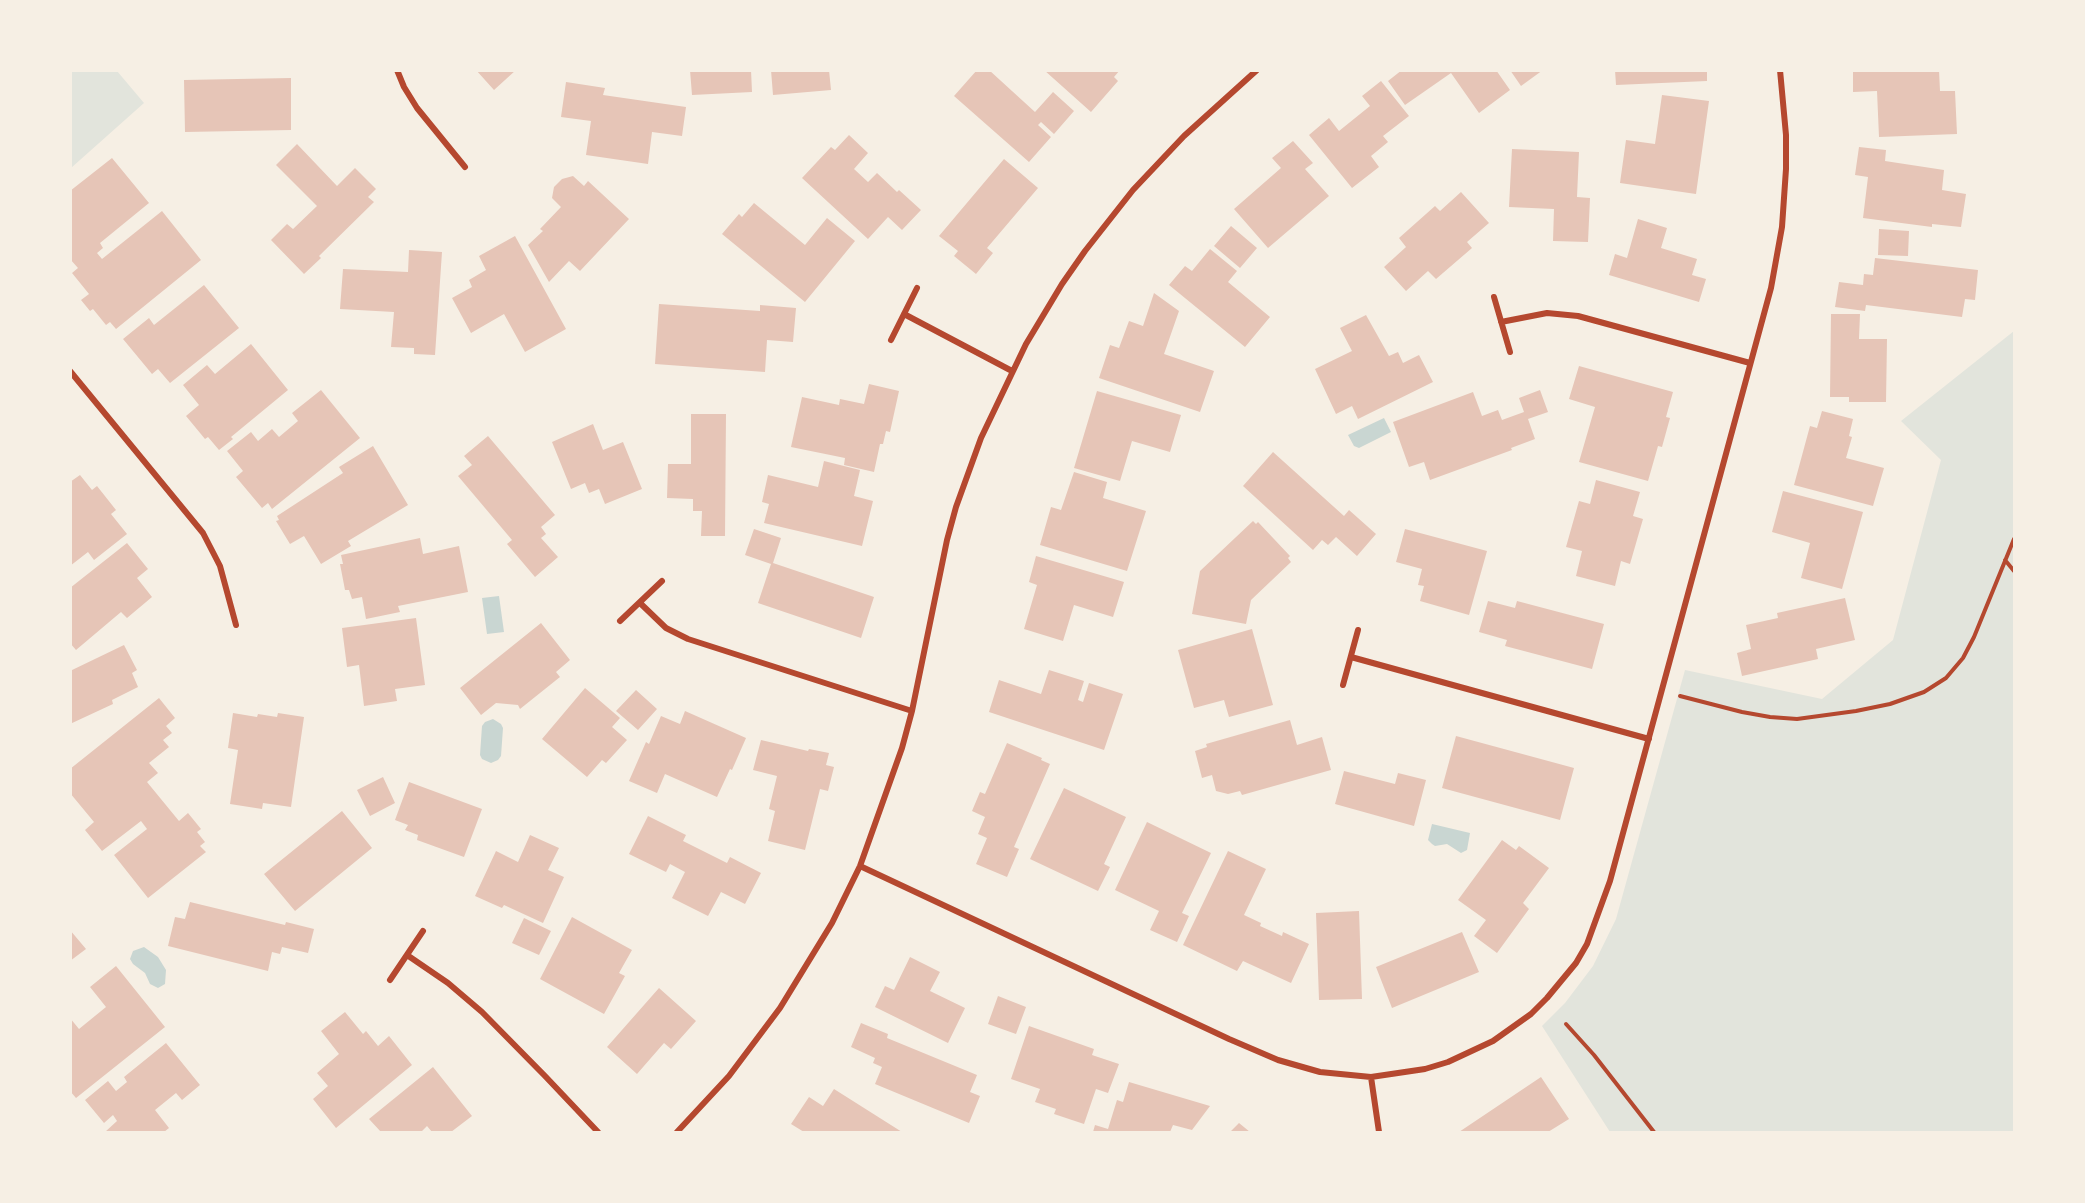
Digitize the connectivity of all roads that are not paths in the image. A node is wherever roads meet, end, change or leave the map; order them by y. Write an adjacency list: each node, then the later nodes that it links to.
1 (397, 70): 4 (street)
2 (1257, 70): 13 (street)
3 (1780, 70): 11 (street)
4 (465, 167)
5 (917, 288): 7 (street)
6 (1494, 297): 8 (street)
7 (904, 314): 9 (street); 13 (street)
8 (1501, 322): 10 (street); 11 (street)
9 (891, 340)
10 (1510, 352)
11 (1750, 363): 22 (street)
12 (70, 371): 17 (street)
13 (1012, 371): 21 (street)
14 (662, 581): 15 (street)
15 (640, 603): 16 (street); 21 (street)
16 (620, 621)
17 (236, 625)
18 (1358, 630): 19 (street)
19 (1351, 657): 20 (street); 22 (street)
20 (1343, 685)
21 (912, 711): 23 (street)
22 (1649, 740): 27 (street)
23 (860, 866): 27 (street); 29 (street)
24 (423, 931): 25 (street)
25 (407, 955): 26 (street); 28 (street)
26 (390, 980)
27 (1371, 1077): 30 (street)
28 (598, 1132)
29 (677, 1132)
30 (1378, 1132)

